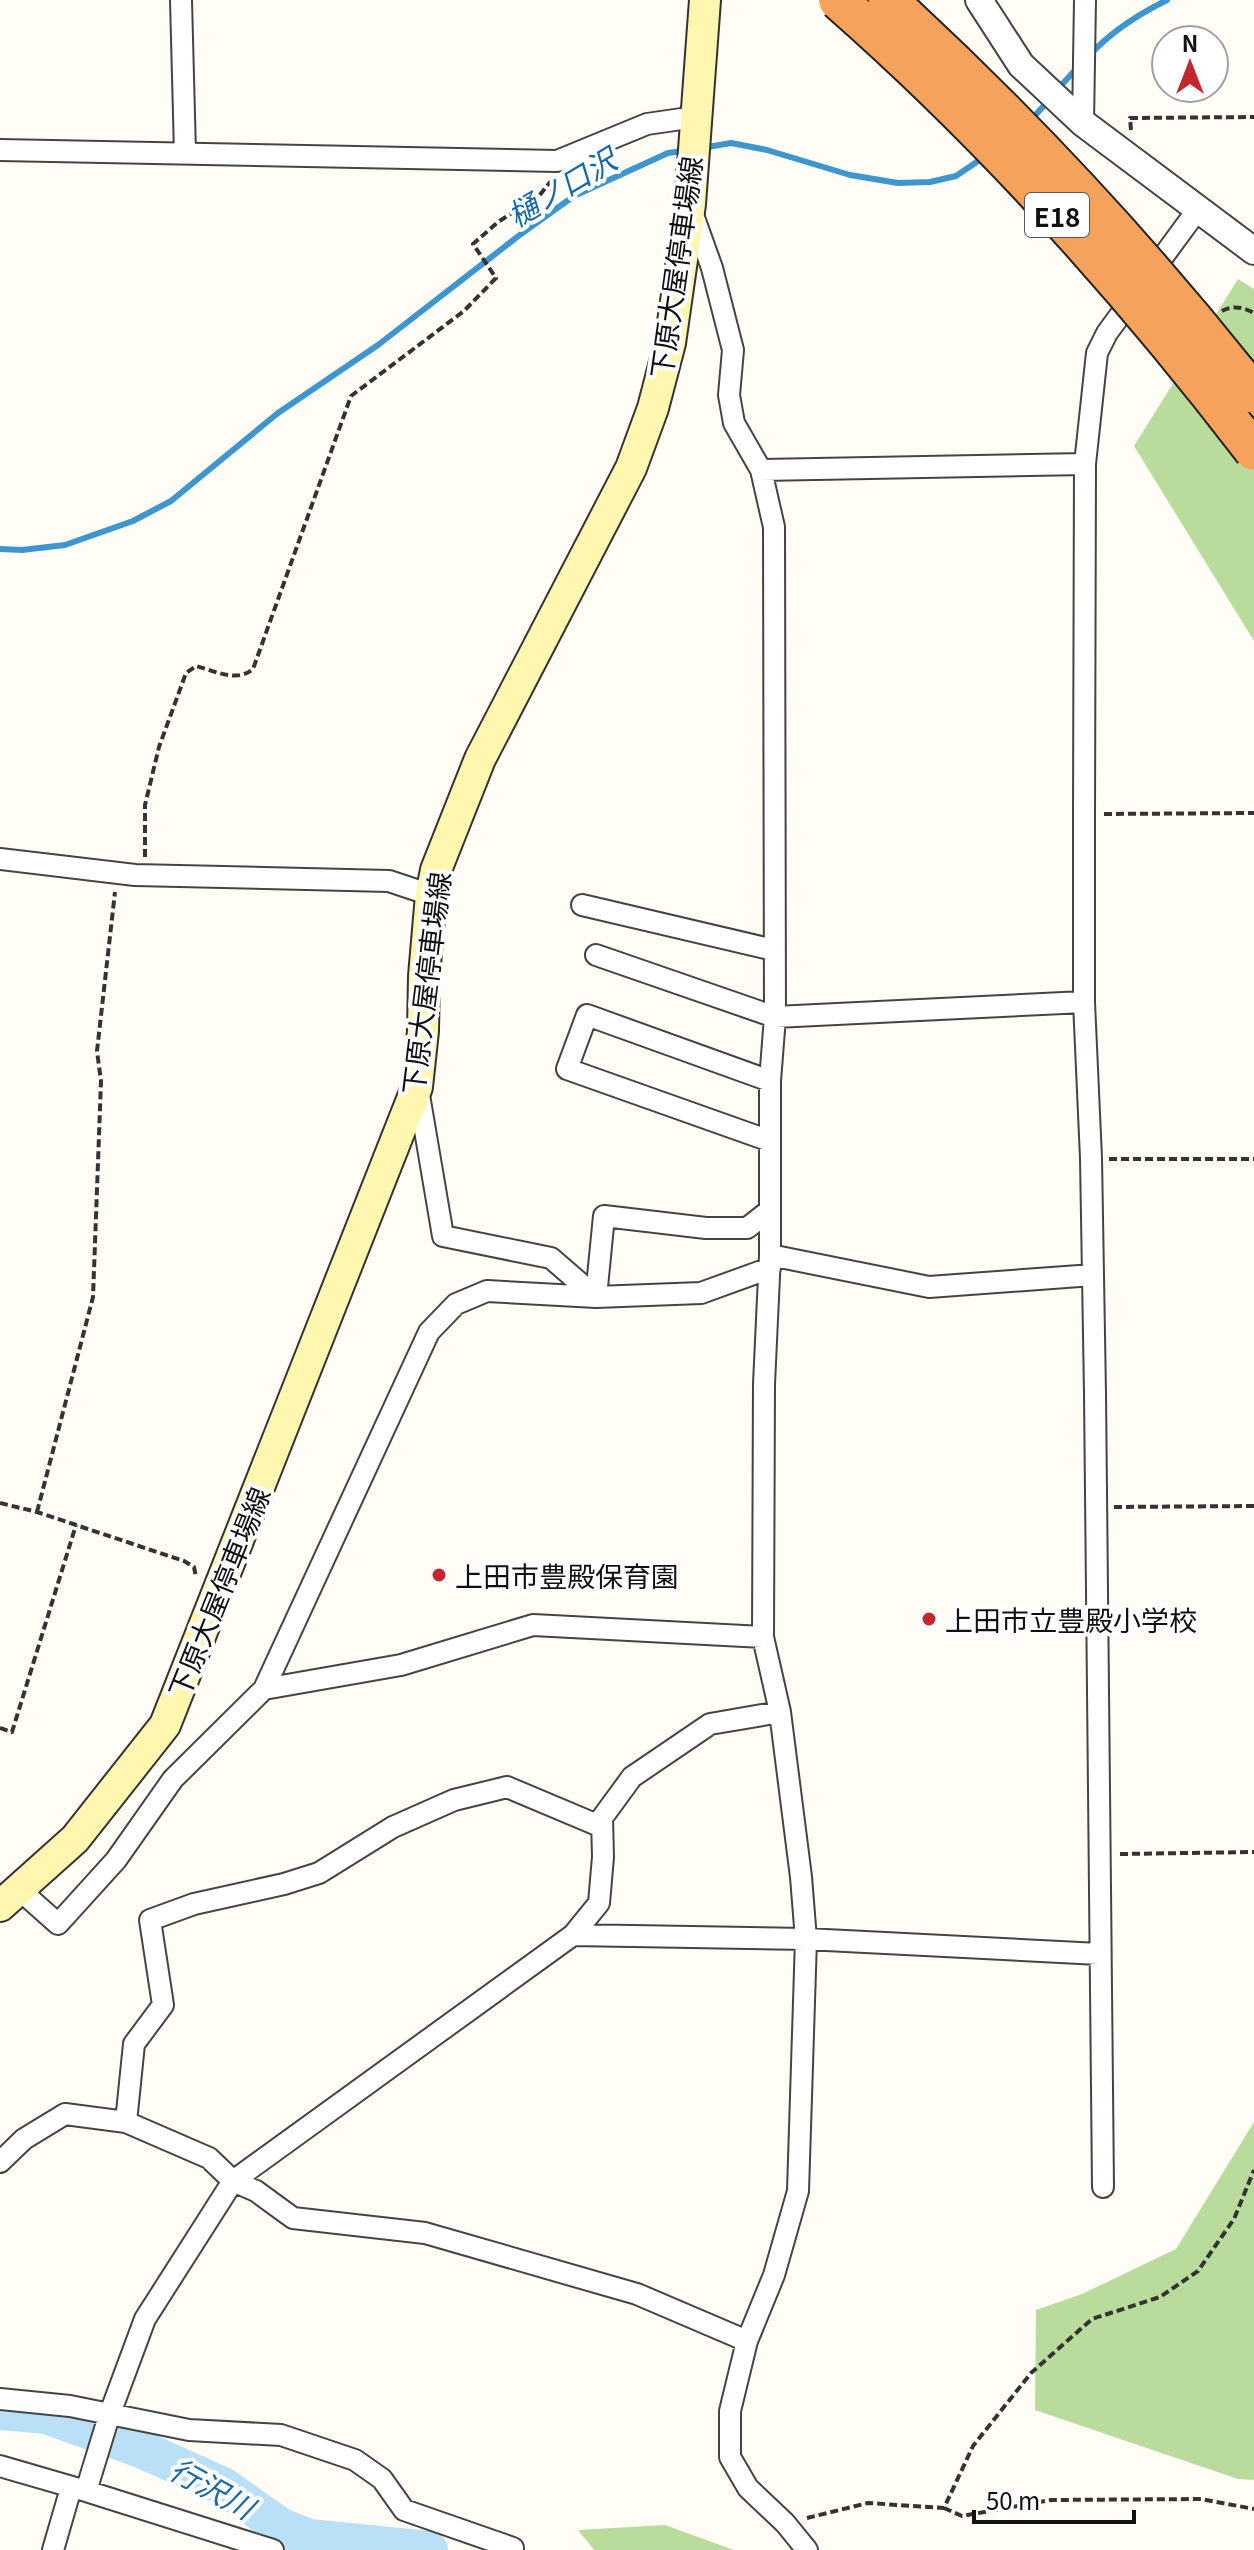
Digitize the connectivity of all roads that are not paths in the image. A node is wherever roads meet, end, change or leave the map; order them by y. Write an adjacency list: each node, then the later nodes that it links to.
1 (181, 0): 10 (street)
2 (705, 0): 8 (main road, 下原大屋停車場線)
3 (838, 0): 15 (highway, E18, bridge)
4 (888, 0): 14 (highway, E18, bridge)
5 (979, 0): 7 (street)
6 (1085, 0): 7 (street)
7 (1083, 123): 12 (street)
8 (694, 138): 10 (street); 11 (main road, 下原大屋停車場線)
9 (0, 150): 10 (street)
10 (185, 153)
11 (690, 204): 17 (street); 19 (main road, 下原大屋停車場線)
12 (1198, 209): 13 (street); 16 (street)
13 (1254, 251)
14 (1254, 394)
15 (1254, 451)
16 (1085, 464): 17 (street); 23 (street)
17 (761, 470): 21 (street)
18 (0, 859): 19 (street)
19 (431, 895): 26 (main road, 下原大屋停車場線)
20 (582, 905): 21 (street)
21 (774, 950): 24 (street)
22 (596, 955): 24 (street)
23 (1084, 1002): 24 (street); 30 (street)
24 (775, 1017): 25 (street)
25 (770, 1081): 27 (street); 27 (street)
26 (417, 1087): 31 (street); 36 (main road, 下原大屋停車場線)
27 (770, 1141): 28 (street)
28 (770, 1210): 29 (street); 31 (street)
29 (770, 1262): 30 (street); 31 (street); 32 (street)
30 (1093, 1275): 40 (street)
31 (596, 1297): 33 (street)
32 (763, 1637): 33 (street); 34 (street)
33 (264, 1689): 36 (street)
34 (780, 1712): 35 (street); 39 (street)
35 (602, 1827): 38 (street); 41 (street)
36 (22, 1885): 37 (main road, 下原大屋停車場線)
37 (0, 1906)
38 (573, 1935): 39 (street); 43 (street)
39 (806, 1939): 40 (street); 45 (street)
40 (1099, 1954): 44 (street)
41 (126, 2122): 42 (street); 43 (street)
42 (0, 2162)
43 (233, 2181): 45 (street); 47 (street)
44 (1103, 2187)
45 (747, 2341): 50 (street)
46 (0, 2399): 47 (street)
47 (109, 2416): 49 (street); 51 (street)
48 (0, 2466): 49 (street)
49 (79, 2489): 52 (street); 53 (street)
50 (795, 2536)
51 (513, 2548)
52 (53, 2550)
53 (273, 2550)

